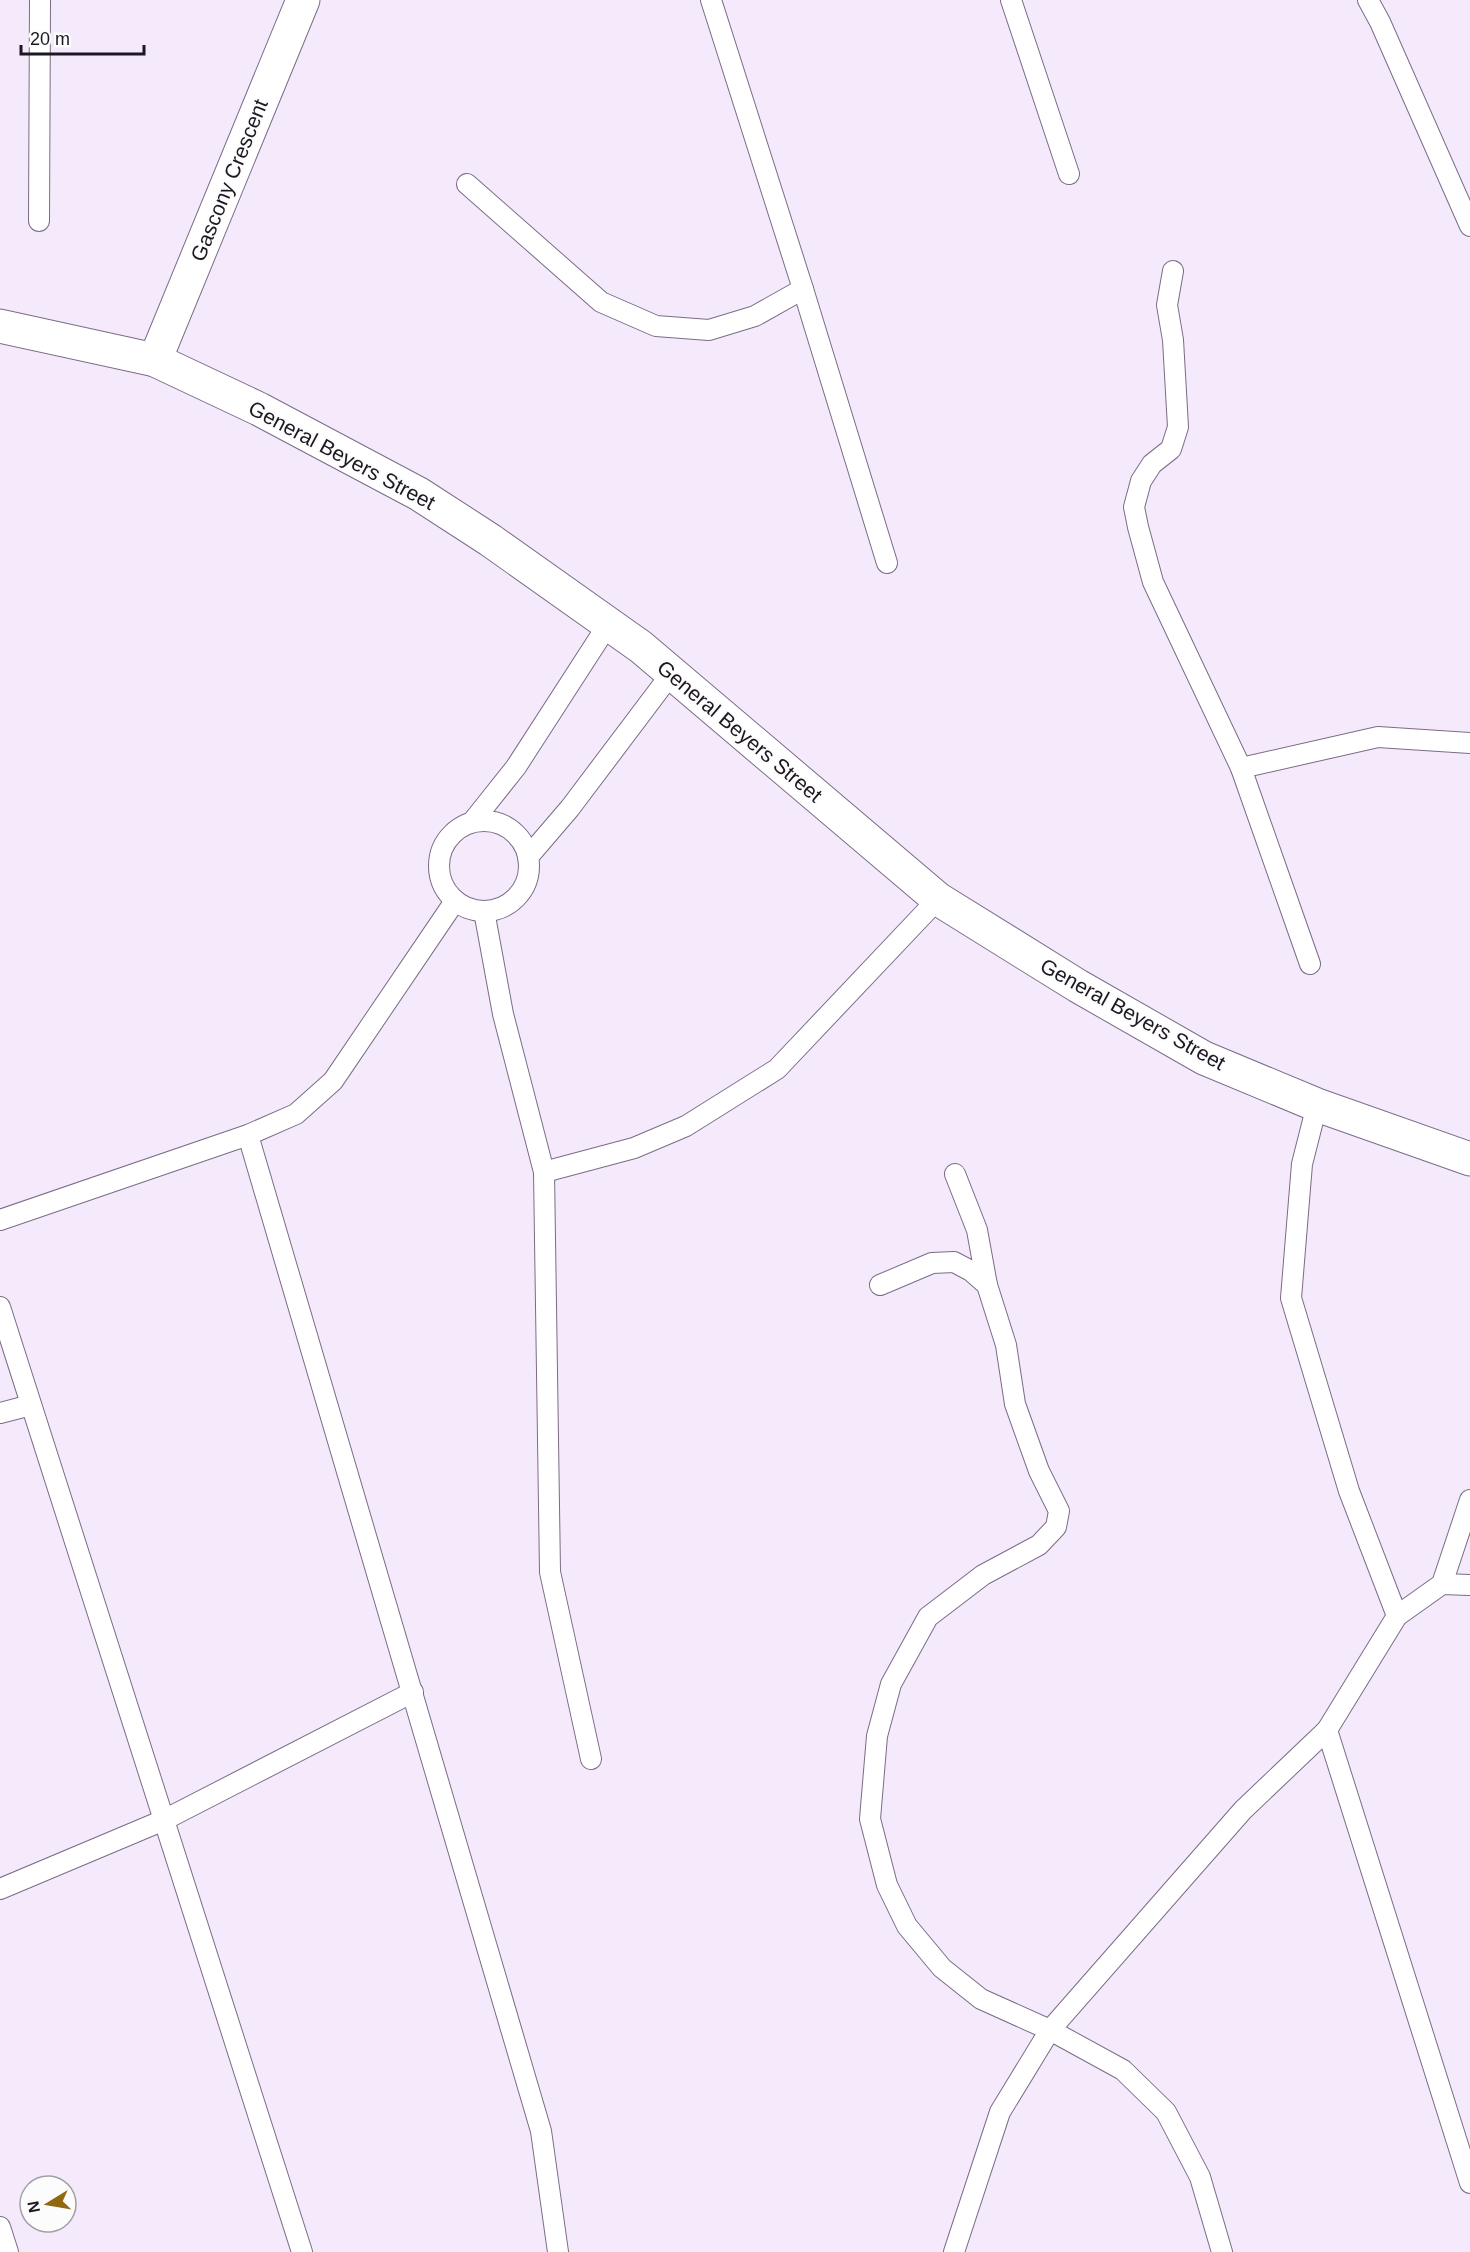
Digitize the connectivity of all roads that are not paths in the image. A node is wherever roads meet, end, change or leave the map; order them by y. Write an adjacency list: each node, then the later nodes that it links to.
1 (40, 0): 8 (lane)
2 (303, 0): 13 (street, Gascony Crescent)
3 (711, 0): 11 (lane)
4 (1011, 0): 6 (lane)
5 (1368, 0): 9 (lane)
6 (1069, 174)
7 (467, 184): 11 (lane)
8 (39, 221)
9 (1470, 226)
10 (1173, 271): 18 (lane)
11 (803, 290): 14 (lane)
12 (0, 326): 13 (street, General Beyers Street)
13 (155, 360): 15 (street, General Beyers Street)
14 (887, 563)
15 (609, 623): 16 (street, General Beyers Street); 19 (lane)
16 (670, 674): 20 (lane); 21 (street, General Beyers Street)
17 (1470, 743): 18 (lane)
18 (1240, 768): 24 (lane)
19 (473, 821): 20 (lane); 22 (lane)
20 (528, 857): 23 (lane)
21 (938, 899): 25 (street, General Beyers Street); 28 (lane)
22 (455, 901): 23 (lane); 26 (lane)
23 (484, 911): 28 (lane)
24 (1310, 964)
25 (1317, 1104): 27 (street, General Beyers Street); 39 (lane)
26 (248, 1135): 30 (lane); 40 (lane)
27 (1470, 1159)
28 (544, 1172): 42 (lane)
29 (955, 1174): 32 (lane)
30 (0, 1220)
31 (880, 1285): 32 (lane)
32 (987, 1285): 45 (lane)
33 (0, 1307): 34 (lane)
34 (31, 1405): 35 (lane); 43 (lane)
35 (0, 1413)
36 (1470, 1500): 37 (lane)
37 (1442, 1584): 38 (lane); 39 (lane)
38 (1470, 1585)
39 (1396, 1617): 41 (lane)
40 (413, 1692): 43 (lane); 50 (lane)
41 (1327, 1730): 45 (lane); 46 (lane)
42 (591, 1759)
43 (164, 1820): 44 (lane); 49 (lane)
44 (0, 1889)
45 (1050, 2030): 51 (lane); 52 (lane)
46 (1470, 2183)
47 (0, 2227): 48 (lane)
48 (8, 2252)
49 (302, 2252)
50 (558, 2252)
51 (954, 2252)
52 (1222, 2252)

